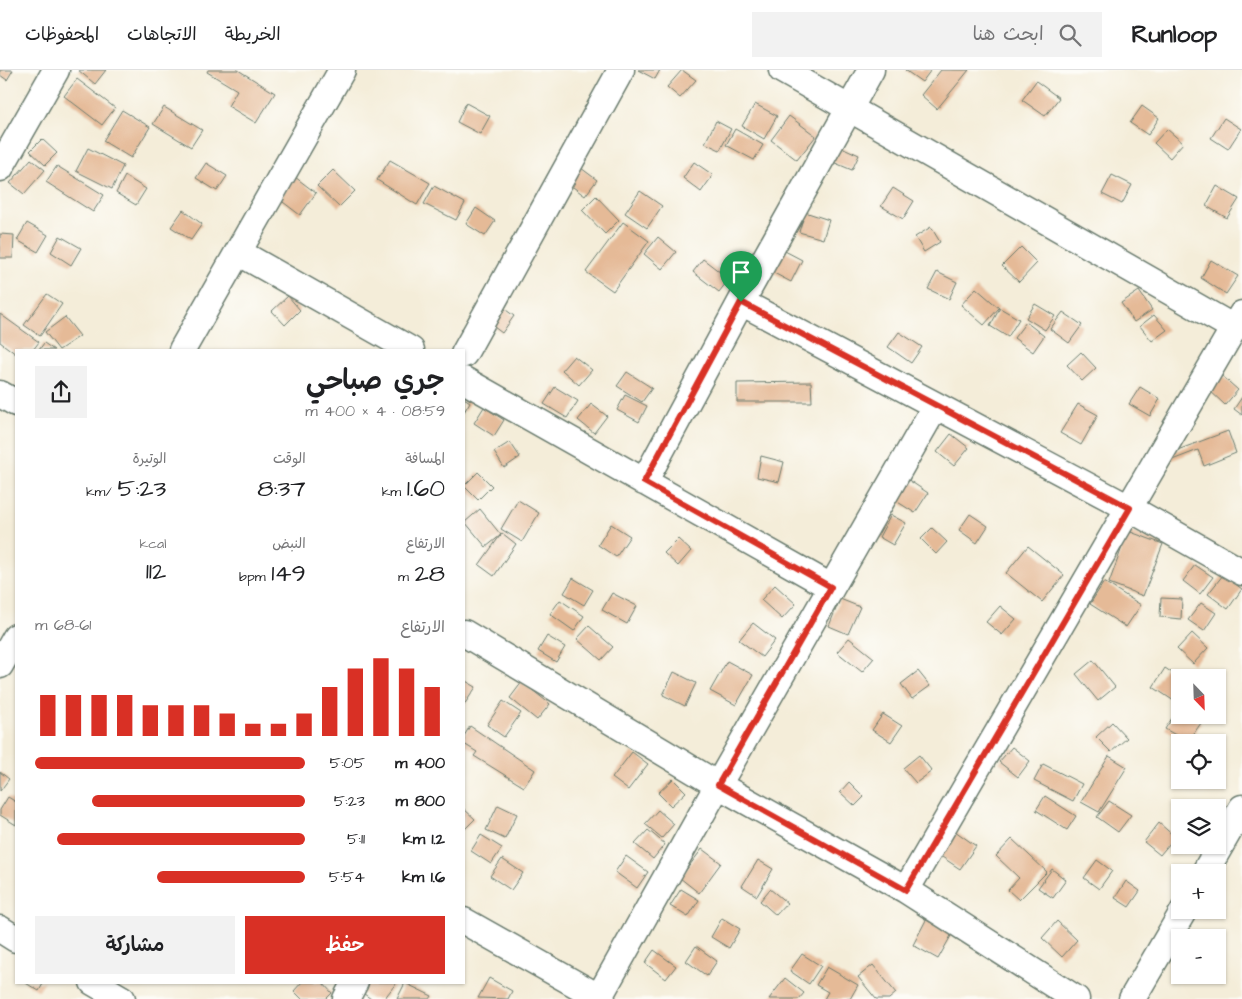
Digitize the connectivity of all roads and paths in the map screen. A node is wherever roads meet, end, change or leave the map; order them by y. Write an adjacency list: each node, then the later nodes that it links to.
1 (56, 70): 7 (street)
2 (342, 70): 9 (street)
3 (620, 70): 14 (street)
4 (782, 70): 6 (street)
5 (871, 70): 6 (street)
6 (848, 110): 10 (street); 11 (street)
7 (7, 140): 8 (street)
8 (0, 168)
9 (238, 252): 12 (street); 13 (street)
10 (741, 302): 18 (street); 19 (street)
11 (1238, 321): 20 (street)
12 (183, 349)
13 (409, 349)
14 (465, 352)
15 (465, 381): 19 (street)
16 (0, 394): 17 (street)
17 (15, 402)
18 (935, 407): 20 (street); 22 (street)
19 (644, 482): 22 (street)
20 (1130, 508): 21 (street); 29 (street)
21 (1242, 572)
22 (831, 587): 26 (street)
23 (465, 634): 26 (street)
24 (15, 640): 25 (street)
25 (7, 664)
26 (718, 785): 29 (street); 36 (street)
27 (1238, 824): 28 (street)
28 (1210, 864)
29 (906, 890): 39 (street)
30 (1179, 919): 40 (street)
31 (465, 922): 36 (street)
32 (0, 929): 33 (street)
33 (15, 938)
34 (355, 984): 38 (street)
35 (94, 989): 37 (street)
36 (600, 998)
37 (122, 999)
38 (346, 999)
39 (1076, 999)
40 (1132, 999)

